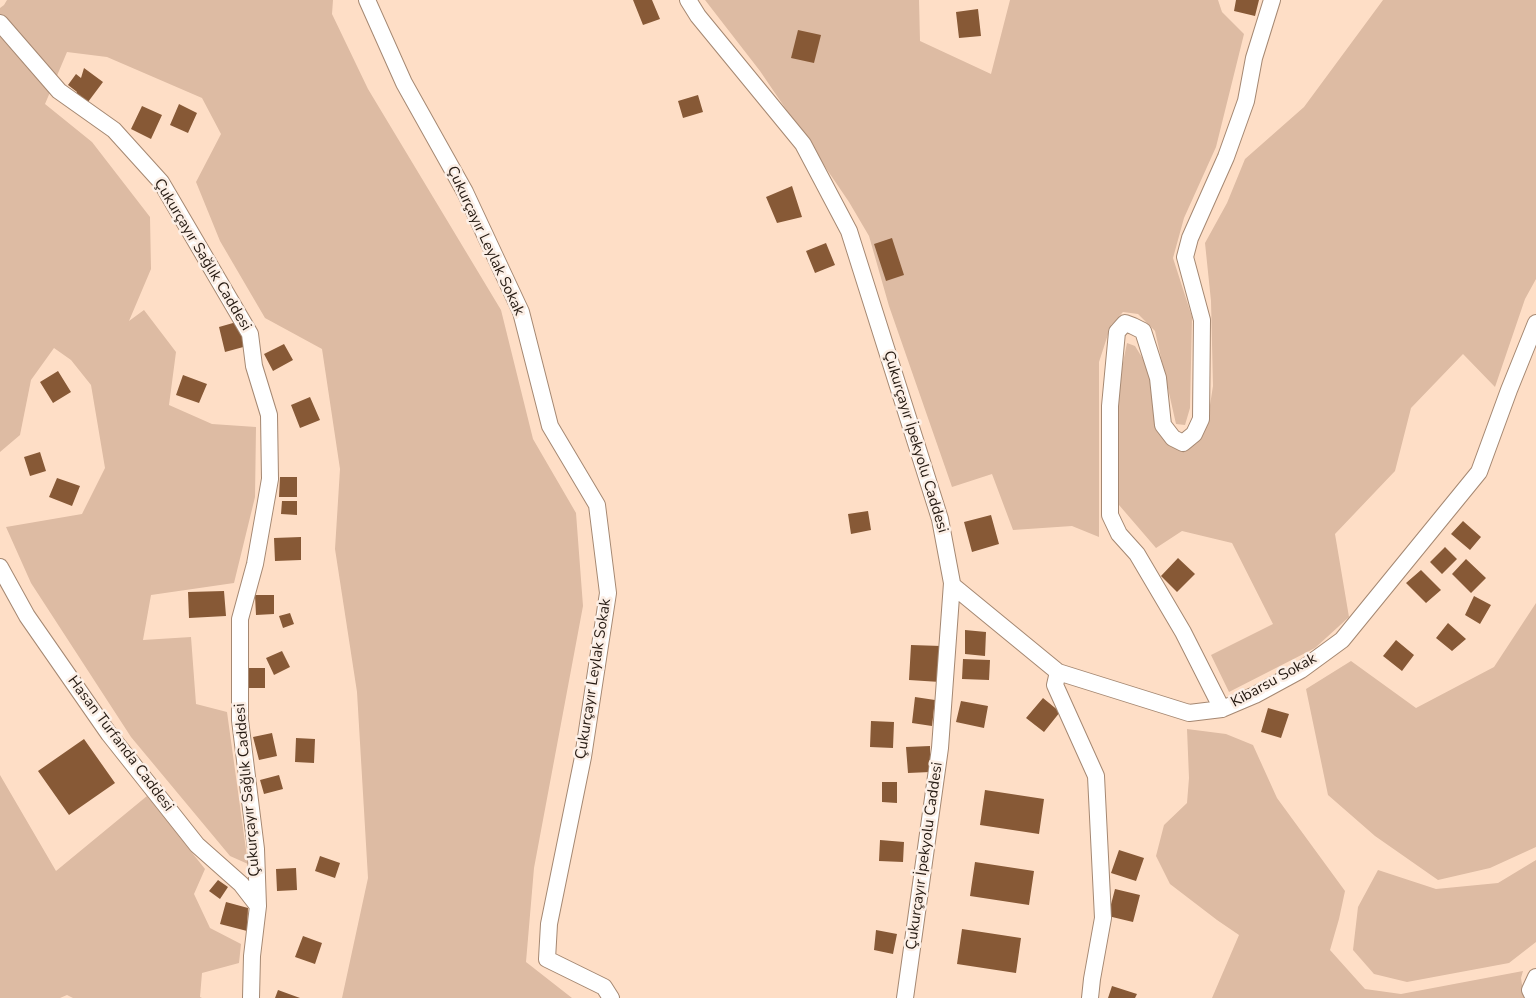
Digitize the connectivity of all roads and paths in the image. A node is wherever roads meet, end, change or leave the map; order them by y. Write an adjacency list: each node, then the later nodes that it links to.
1 (367, 0): 13 (street, Çukurçayır Leylak Sokak)
2 (688, 0): 7 (street, Çukurçayır İpekyolu Caddesi)
3 (1272, 0): 9 (street)
4 (0, 23): 10 (street, Çukurçayır Sağlık Caddesi)
5 (1536, 323): 9 (street, Kibarsu Sokak)
6 (0, 567): 10 (street, Hasan Turfanda Caddesi)
7 (952, 586): 8 (street, Kibarsu Sokak); 14 (street, Çukurçayır İpekyolu Caddesi)
8 (1058, 672): 9 (street, Kibarsu Sokak); 15 (street)
9 (1222, 709)
10 (258, 906): 12 (street, Çukurçayır Sağlık Caddesi)
11 (1536, 977): 16 (street)
12 (251, 998)
13 (611, 998)
14 (904, 998)
15 (1090, 998)
16 (1534, 998)

